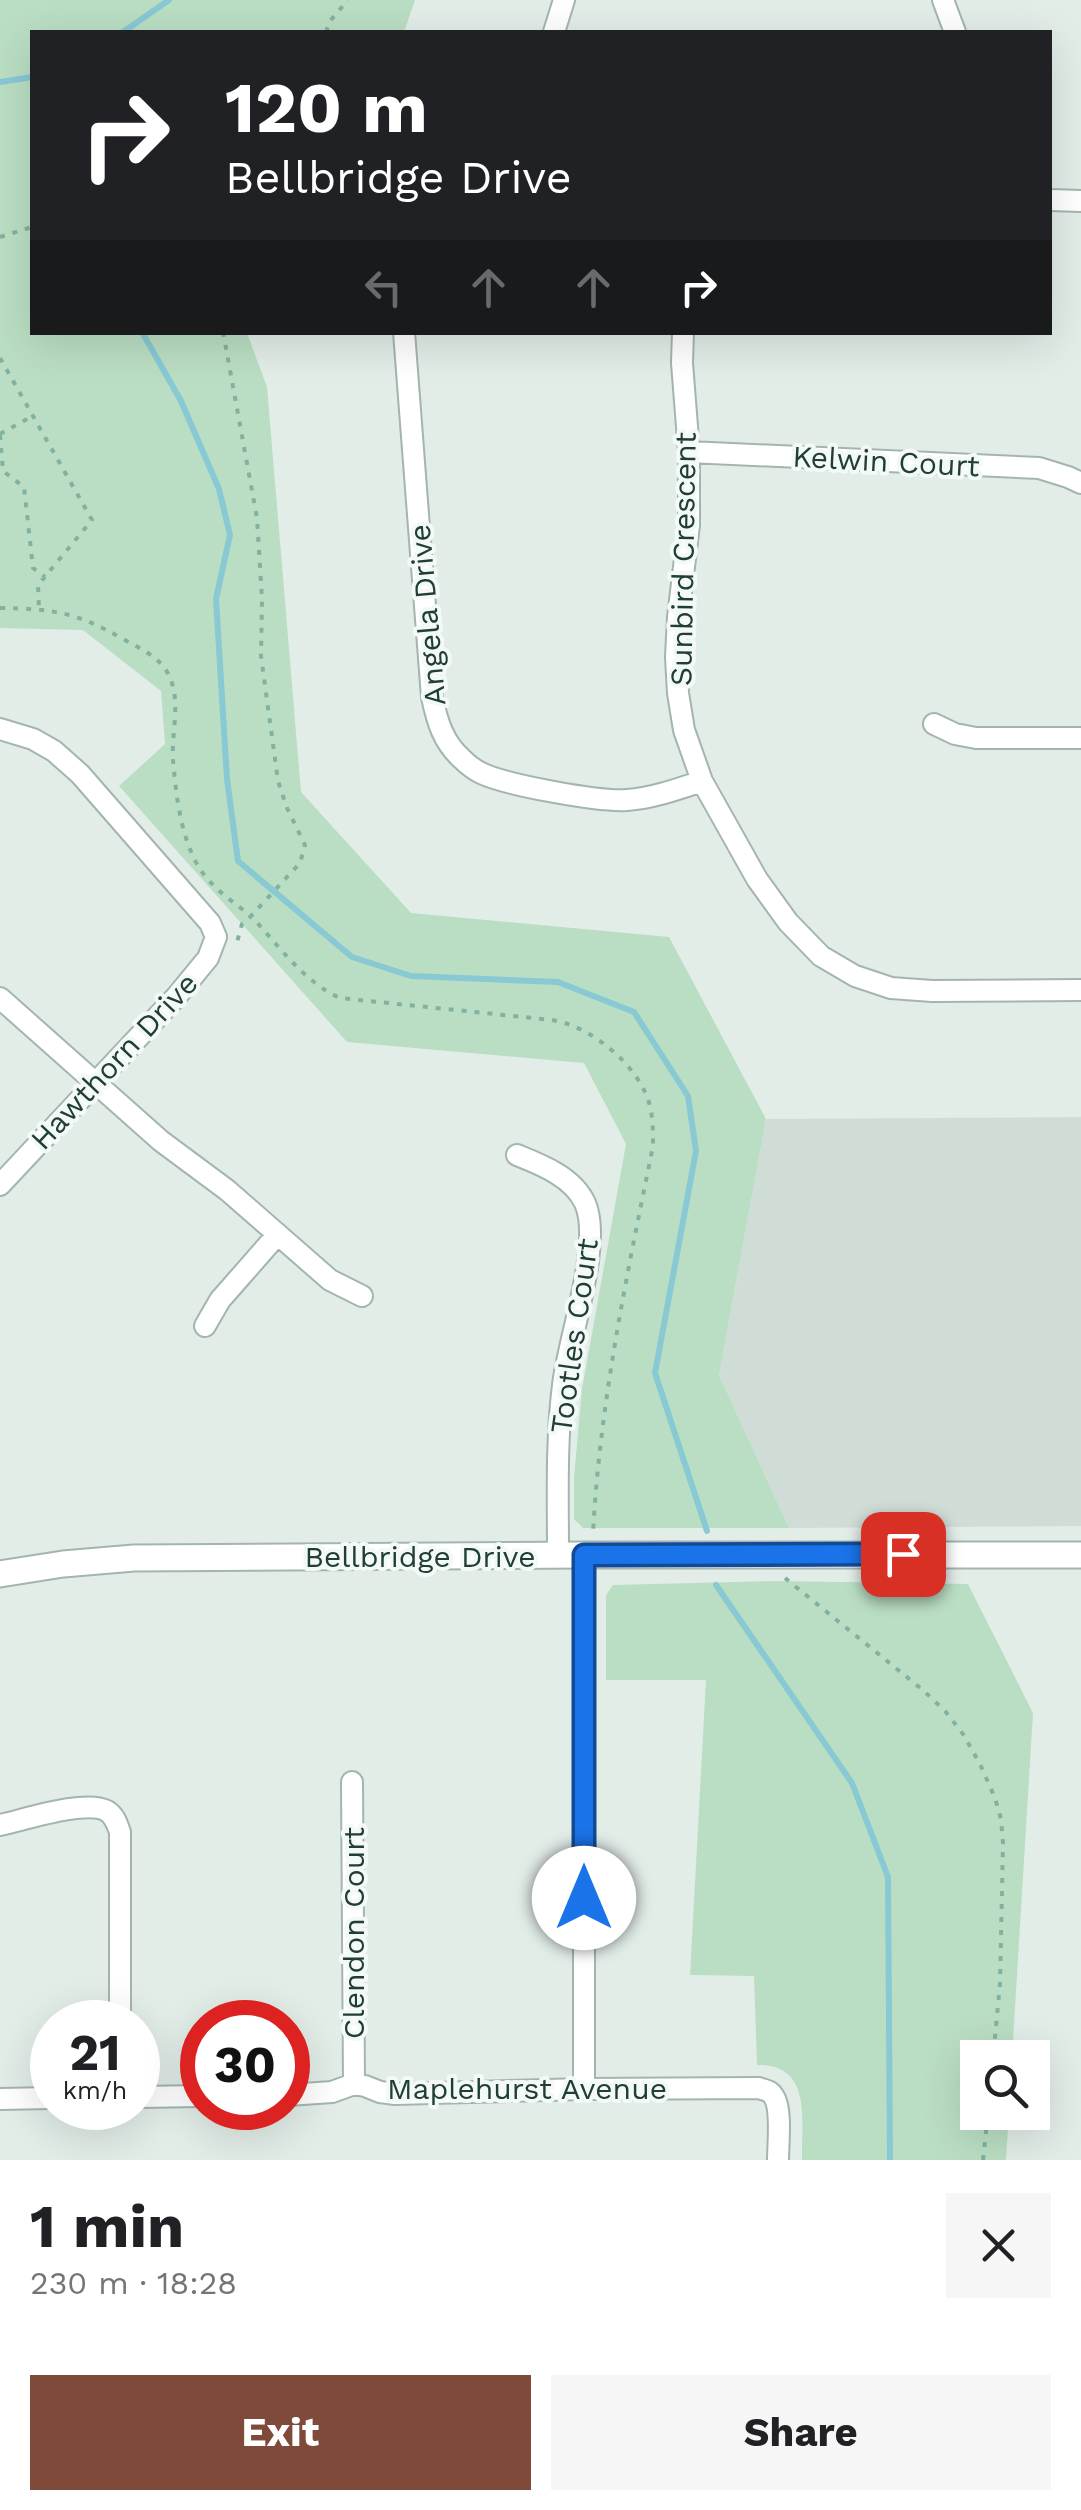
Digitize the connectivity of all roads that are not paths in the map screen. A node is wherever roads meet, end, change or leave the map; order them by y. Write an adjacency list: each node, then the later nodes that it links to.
1 (564, 0): 3 (street)
2 (943, 0): 4 (street)
3 (555, 30)
4 (955, 30)
5 (1052, 200): 6 (street)
6 (1081, 201)
7 (404, 335): 14 (street, Angela Drive)
8 (683, 335): 9 (street, Sunbird Crescent)
9 (689, 452): 10 (street, Kelwin Court); 14 (street, Sunbird Crescent)
10 (1081, 483)
11 (934, 724): 13 (street)
12 (0, 729): 17 (street, Hawthorn Drive)
13 (1081, 738)
14 (702, 780): 15 (street, Sunbird Crescent)
15 (1081, 990)
16 (0, 998): 17 (street)
17 (95, 1083): 19 (street, Hawthorn Drive); 20 (street)
18 (517, 1156): 24 (street, Tootles Court)
19 (0, 1185)
20 (276, 1235): 21 (street); 22 (street)
21 (362, 1296)
22 (205, 1326)
23 (1081, 1554): 24 (street, Bellbridge Drive)
24 (571, 1555): 25 (street, Bellbridge Drive); 30 (street, Tootles Court)
25 (0, 1574)
26 (352, 1782): 29 (street, Clendon Court)
27 (0, 1825): 28 (street)
28 (120, 2000)
29 (354, 2084): 30 (street, Maplehurst Avenue); 31 (street, Maplehurst Avenue)
30 (584, 2089): 34 (street, Maplehurst Avenue)
31 (310, 2094)
32 (30, 2098): 33 (street)
33 (0, 2099)
34 (778, 2160)

